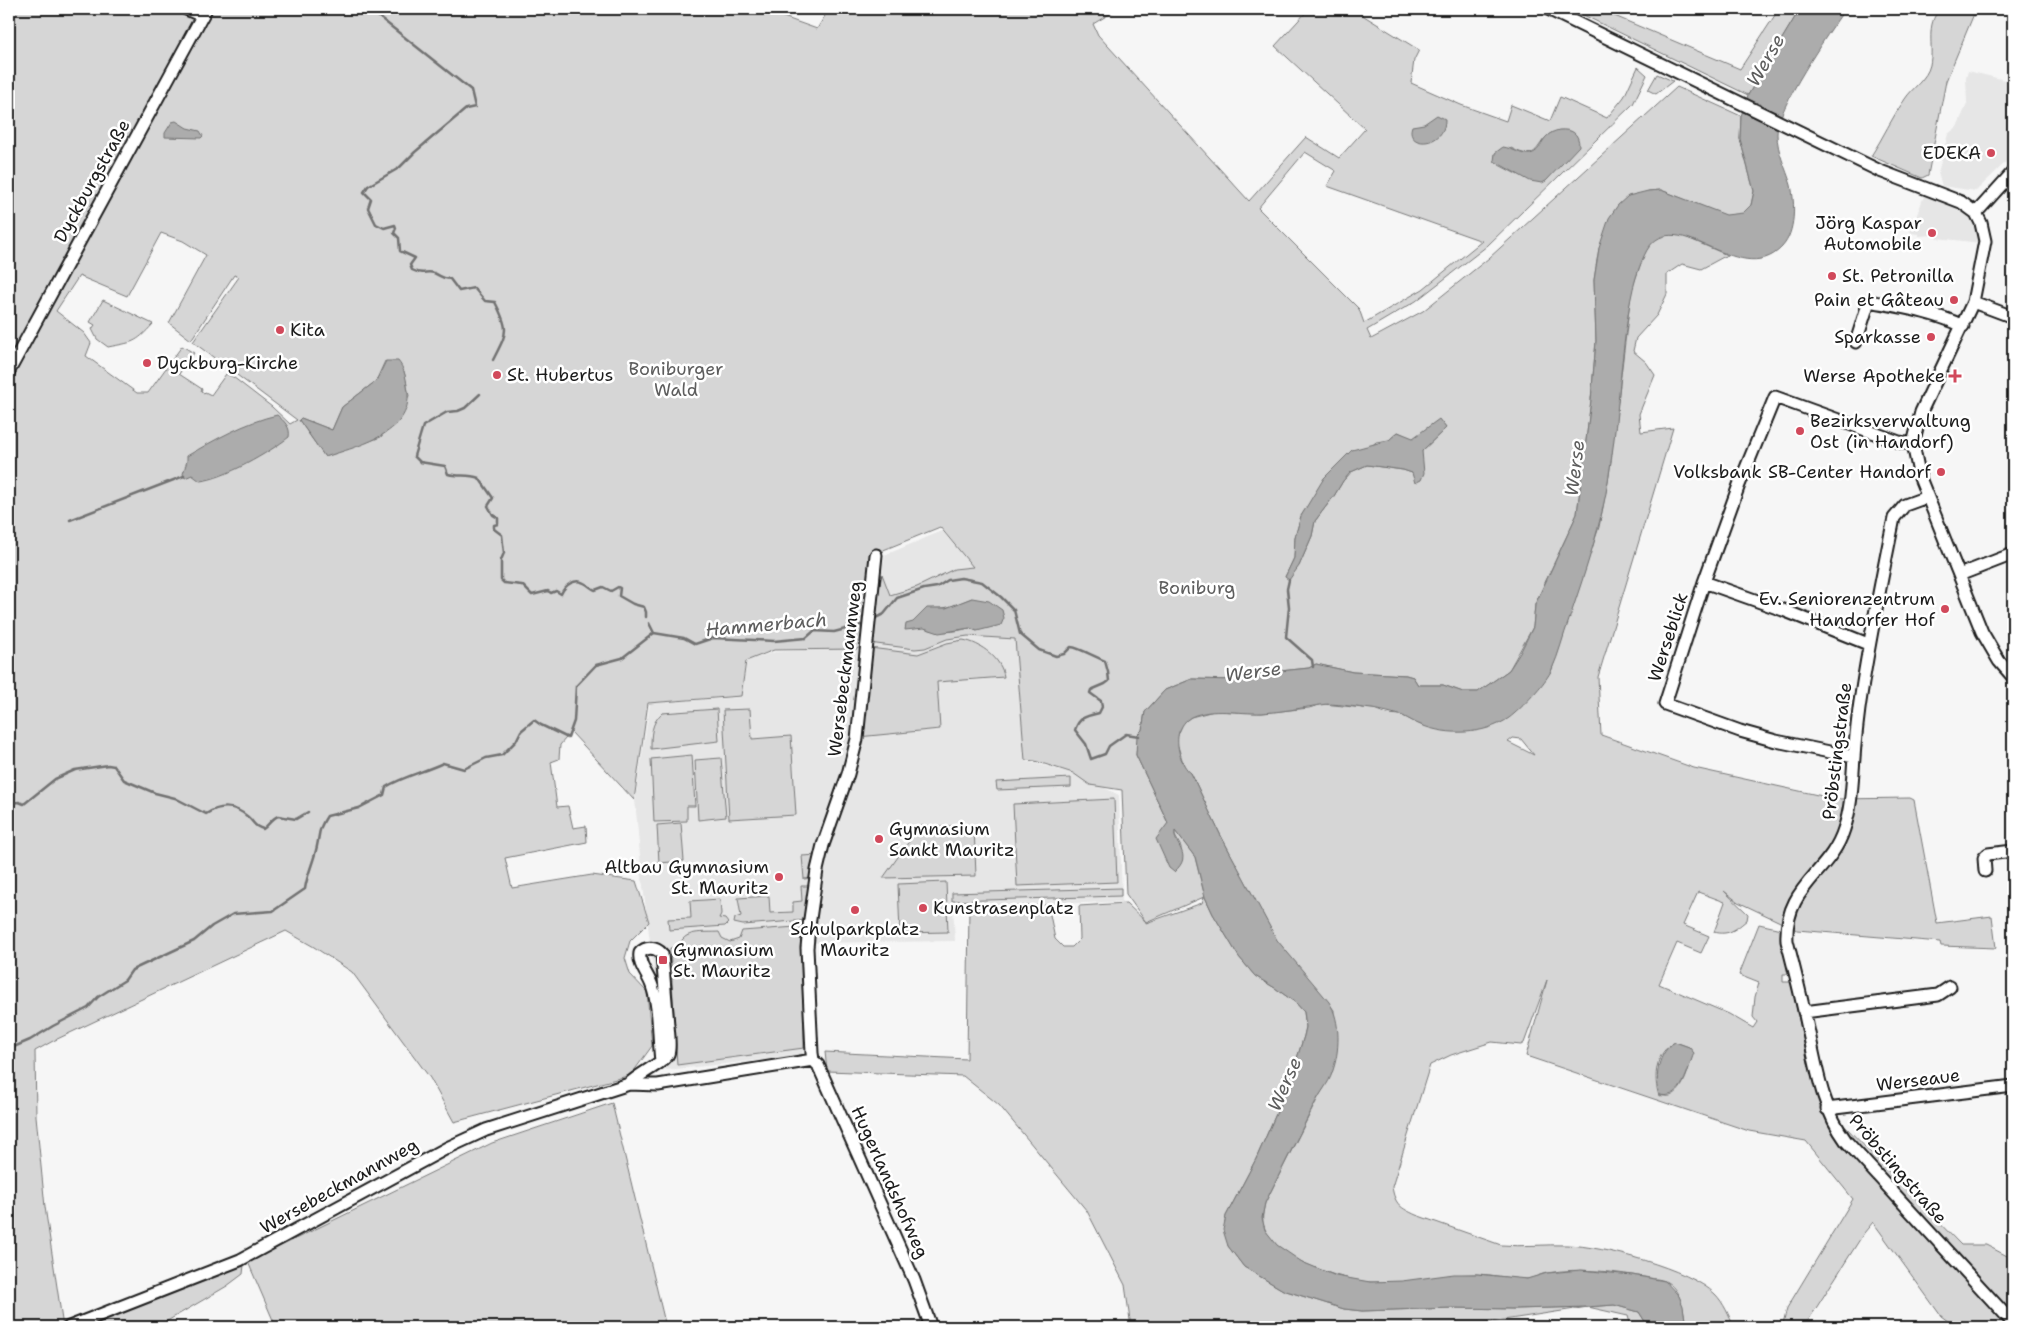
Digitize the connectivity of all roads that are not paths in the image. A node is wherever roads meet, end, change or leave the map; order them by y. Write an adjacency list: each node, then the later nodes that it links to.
1 (186, 9): 3 (street)
2 (1548, 9): 5 (street)
3 (204, 12): 10 (street, Dyckburgstraße)
4 (2013, 172): 5 (street)
5 (1976, 213): 6 (street)
6 (1973, 302): 7 (street); 8 (street)
7 (2013, 317)
8 (1963, 326): 9 (street); 11 (street)
9 (1856, 342)
10 (9, 371)
11 (1913, 444): 12 (street); 16 (street, Werseblick)
12 (1927, 497): 15 (street); 17 (street, Pröbstingstraße)
13 (876, 554): 24 (street, Wersebeckmannweg)
14 (2013, 554): 15 (street)
15 (1959, 575): 18 (street)
16 (1704, 582): 17 (street); 19 (street, Werseblick)
17 (1868, 644): 19 (street, Pröbstingstraße)
18 (2013, 677)
19 (1854, 757): 23 (street, Pröbstingstraße)
20 (2013, 851): 21 (street)
21 (1985, 871)
22 (1950, 987): 23 (street)
23 (1804, 1012): 28 (street, Pröbstingstraße)
24 (813, 1056): 26 (street, Wersebeckmannweg); 31 (street, Hugerlandshofweg)
25 (661, 1061): 25 (street); 26 (street, Wersebeckmannweg)
26 (629, 1084): 30 (street, Wersebeckmannweg)
27 (2013, 1086): 28 (street, Werseaue)
28 (1827, 1109): 29 (street, Pröbstingstraße)
29 (2013, 1323)
30 (69, 1327)
31 (931, 1327)

